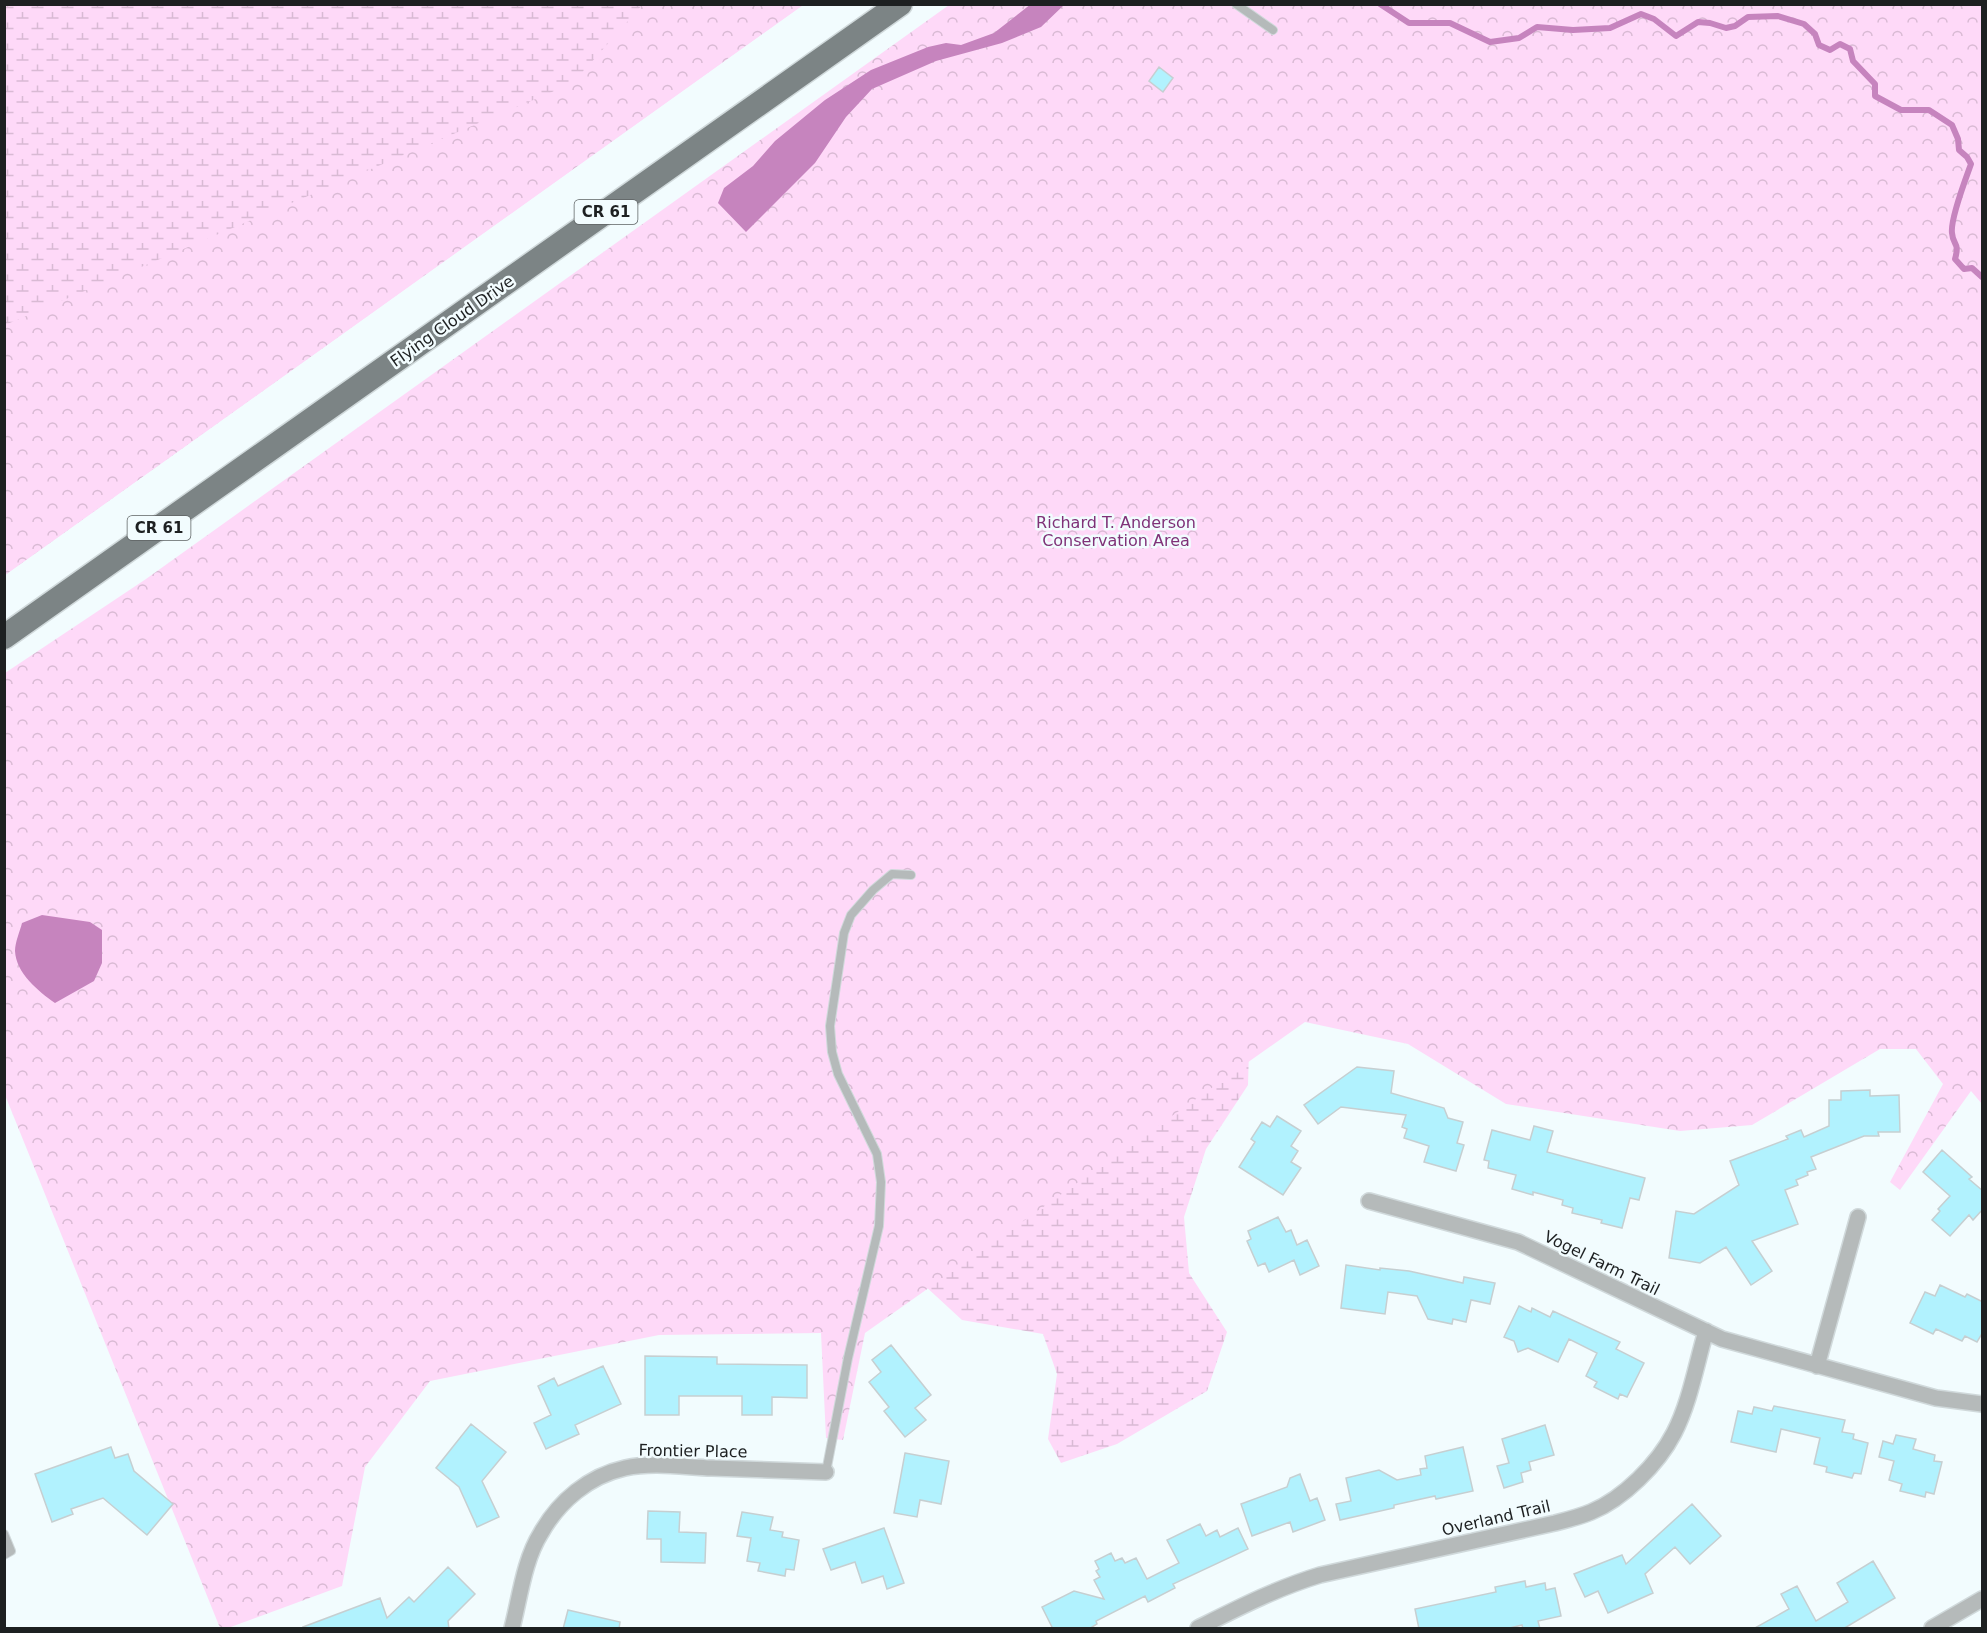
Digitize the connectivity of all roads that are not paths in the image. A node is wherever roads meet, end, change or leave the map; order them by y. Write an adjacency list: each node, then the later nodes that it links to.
1 (900, 4): 4 (main road, Flying Cloud Drive / CR 61)
2 (1236, 4): 3 (lane)
3 (1273, 30)
4 (4, 636)
5 (911, 875): 11 (lane)
6 (1369, 1201): 8 (street, Vogel Farm Trail)
7 (1858, 1217): 9 (street)
8 (1706, 1331): 9 (street, Vogel Farm Trail); 16 (street, Overland Trail)
9 (1817, 1366): 10 (street, Vogel Farm Trail)
10 (1983, 1404)
11 (826, 1472): 15 (street, Frontier Place)
12 (4, 1534): 13 (lane)
13 (4, 1555)
14 (1983, 1599): 17 (street)
15 (512, 1629)
16 (1198, 1629)
17 (1932, 1629)

